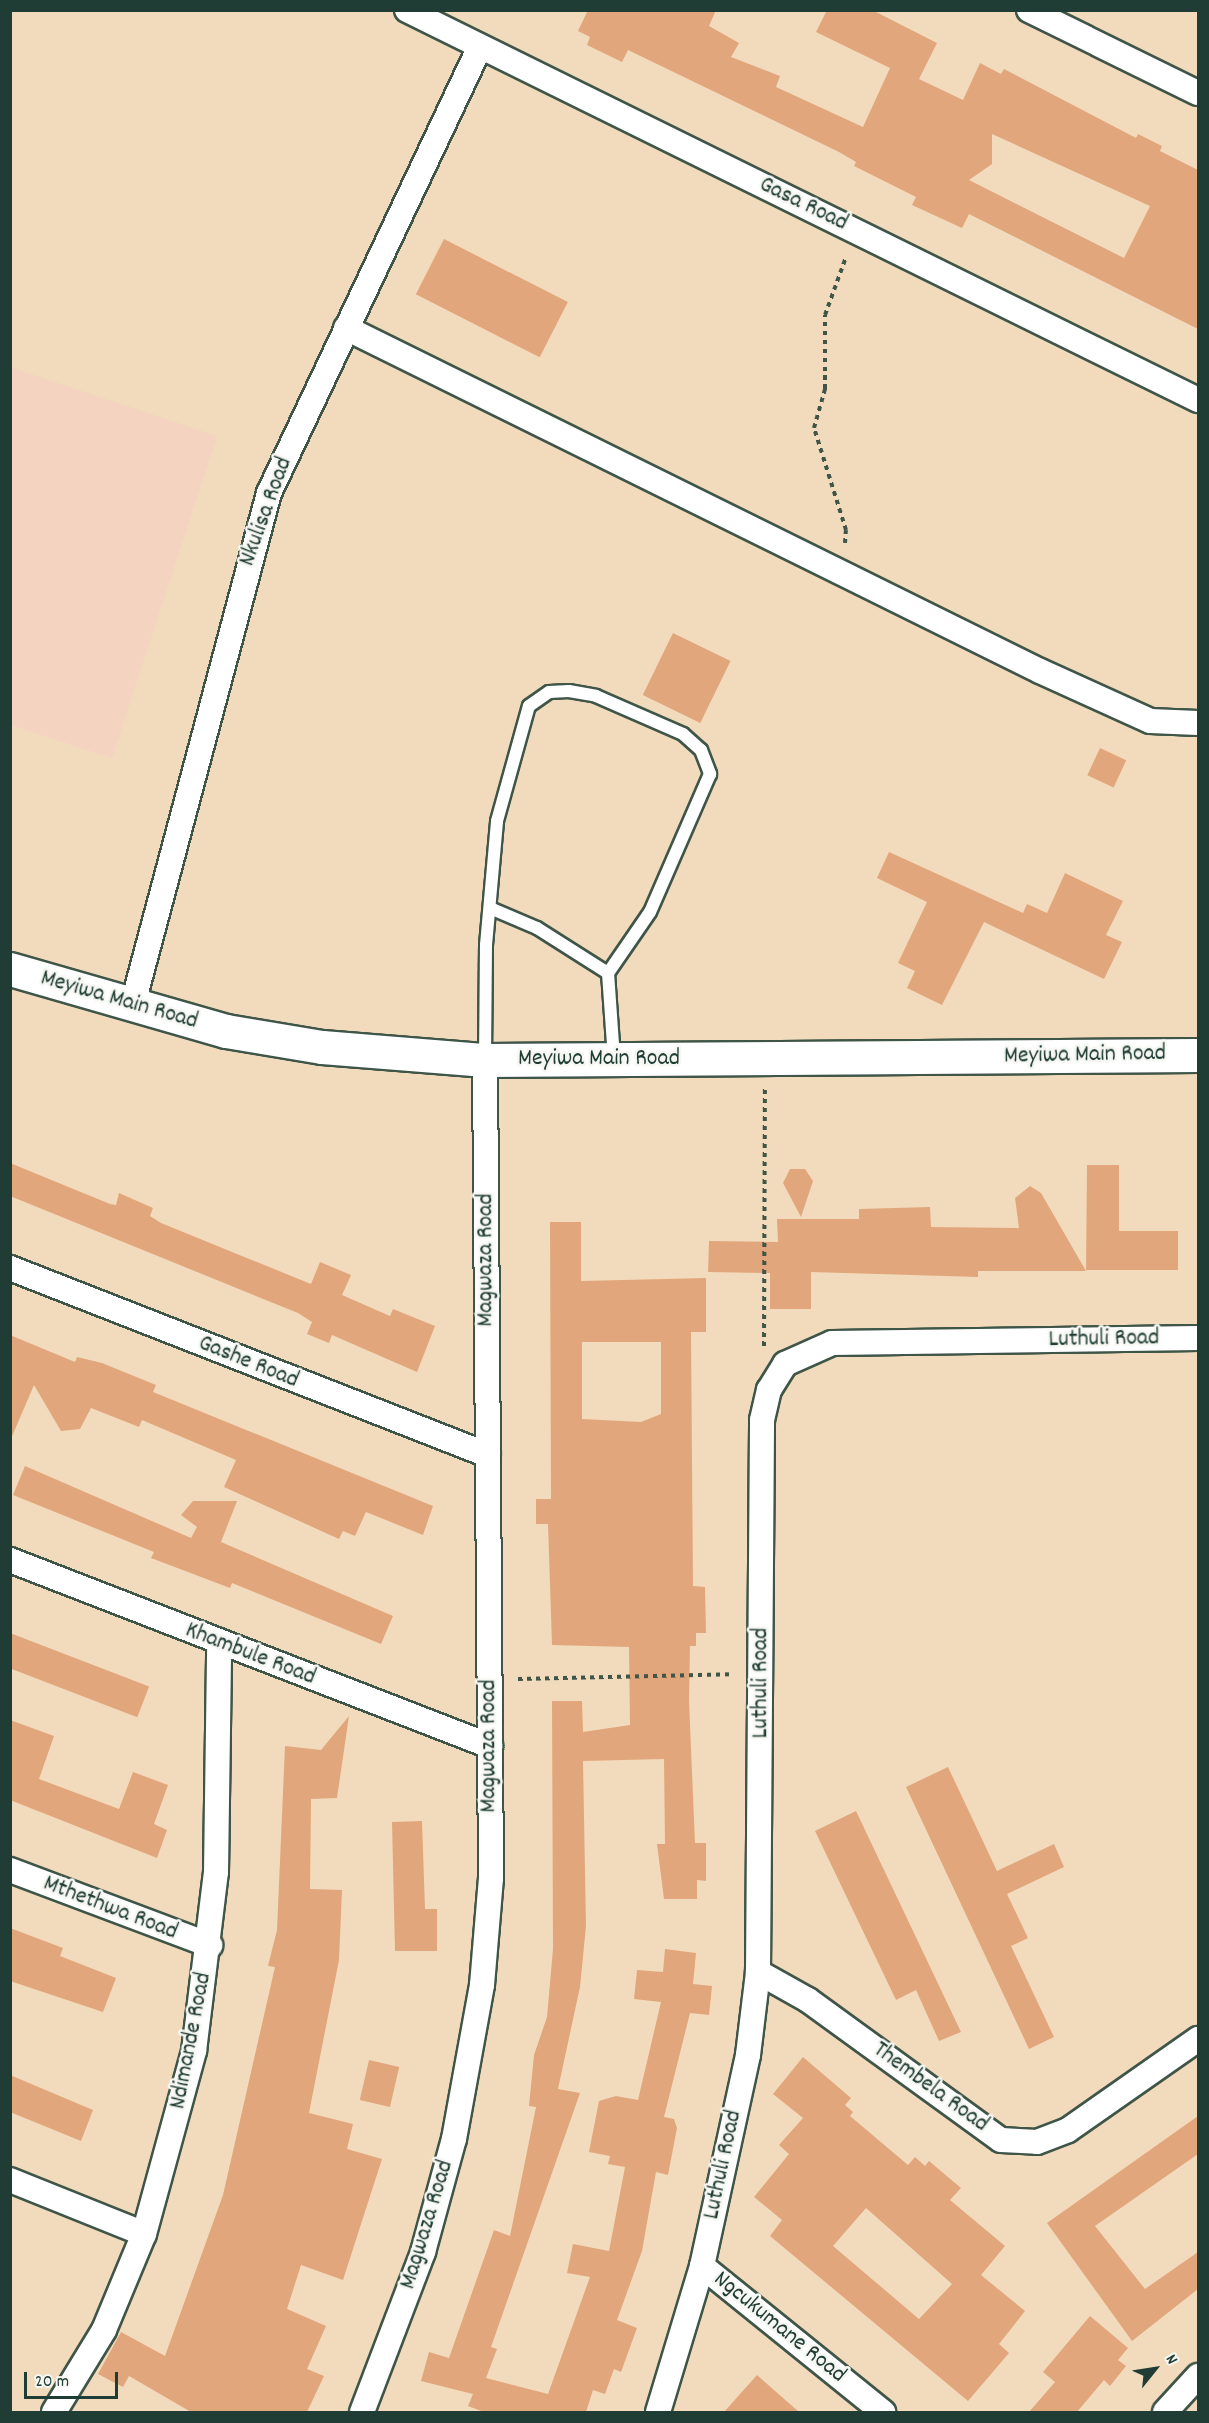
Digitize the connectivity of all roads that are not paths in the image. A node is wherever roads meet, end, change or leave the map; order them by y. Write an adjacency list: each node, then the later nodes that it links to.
1 (406, 10): 3 (street, Gasa Road)
2 (1029, 10): 4 (street)
3 (480, 46): 5 (street, Nkulisa Road); 6 (street, Gasa Road)
4 (1198, 93)
5 (346, 328): 7 (street); 11 (street, Nkulisa Road)
6 (1198, 400)
7 (1198, 723)
8 (490, 908): 10 (lane); 10 (lane); 14 (lane)
9 (10, 969): 11 (street, Meyiwa Main Road)
10 (608, 973): 13 (lane)
11 (132, 1007): 14 (street, Meyiwa Main Road)
12 (1198, 1054): 13 (street, Meyiwa Main Road)
13 (614, 1059): 14 (street, Meyiwa Main Road)
14 (485, 1060): 17 (street, Magwaza Road)
15 (10, 1268): 17 (street, Gashe Road)
16 (1198, 1338): 23 (street, Luthuli Road)
17 (488, 1455): 20 (street, Magwaza Road)
18 (10, 1560): 19 (street, Khambule Road)
19 (219, 1643): 20 (street, Khambule Road); 22 (street, Ndimande Road)
20 (490, 1746): 30 (street, Magwaza Road)
21 (10, 1870): 22 (street, Mthethwa Road)
22 (210, 1945): 26 (street, Ndimande Road)
23 (758, 1972): 24 (street, Thembela Road); 27 (street, Luthuli Road)
24 (1198, 2039)
25 (10, 2180): 26 (street)
26 (144, 2234): 29 (street, Ndimande Road)
27 (702, 2266): 31 (street, Luthuli Road); 32 (street, Ngcukumane Road)
28 (1198, 2376): 33 (street)
29 (54, 2412)
30 (362, 2412)
31 (658, 2412)
32 (883, 2412)
33 (1165, 2412)

